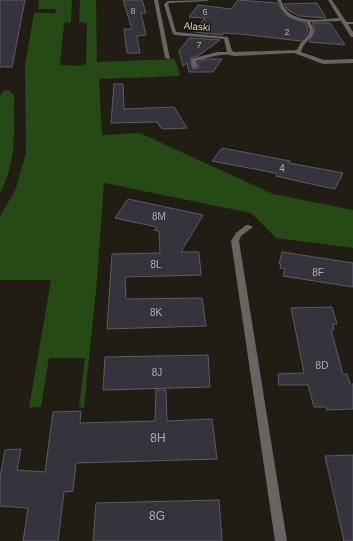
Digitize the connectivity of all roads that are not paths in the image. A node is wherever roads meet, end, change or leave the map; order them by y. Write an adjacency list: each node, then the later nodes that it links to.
1 (156, 0): 11 (street)
2 (208, 0): 10 (street, Alaski)
3 (279, 0): 5 (street)
4 (330, 0): 6 (street)
5 (307, 20): 6 (street); 9 (street)
6 (344, 21): 7 (lane); 8 (street)
7 (353, 23)
8 (353, 36)
9 (296, 52): 10 (street); 12 (street)
10 (232, 53): 13 (street)
11 (168, 58)
12 (353, 61)
13 (195, 67)
14 (249, 227): 15 (street)
15 (281, 541)

